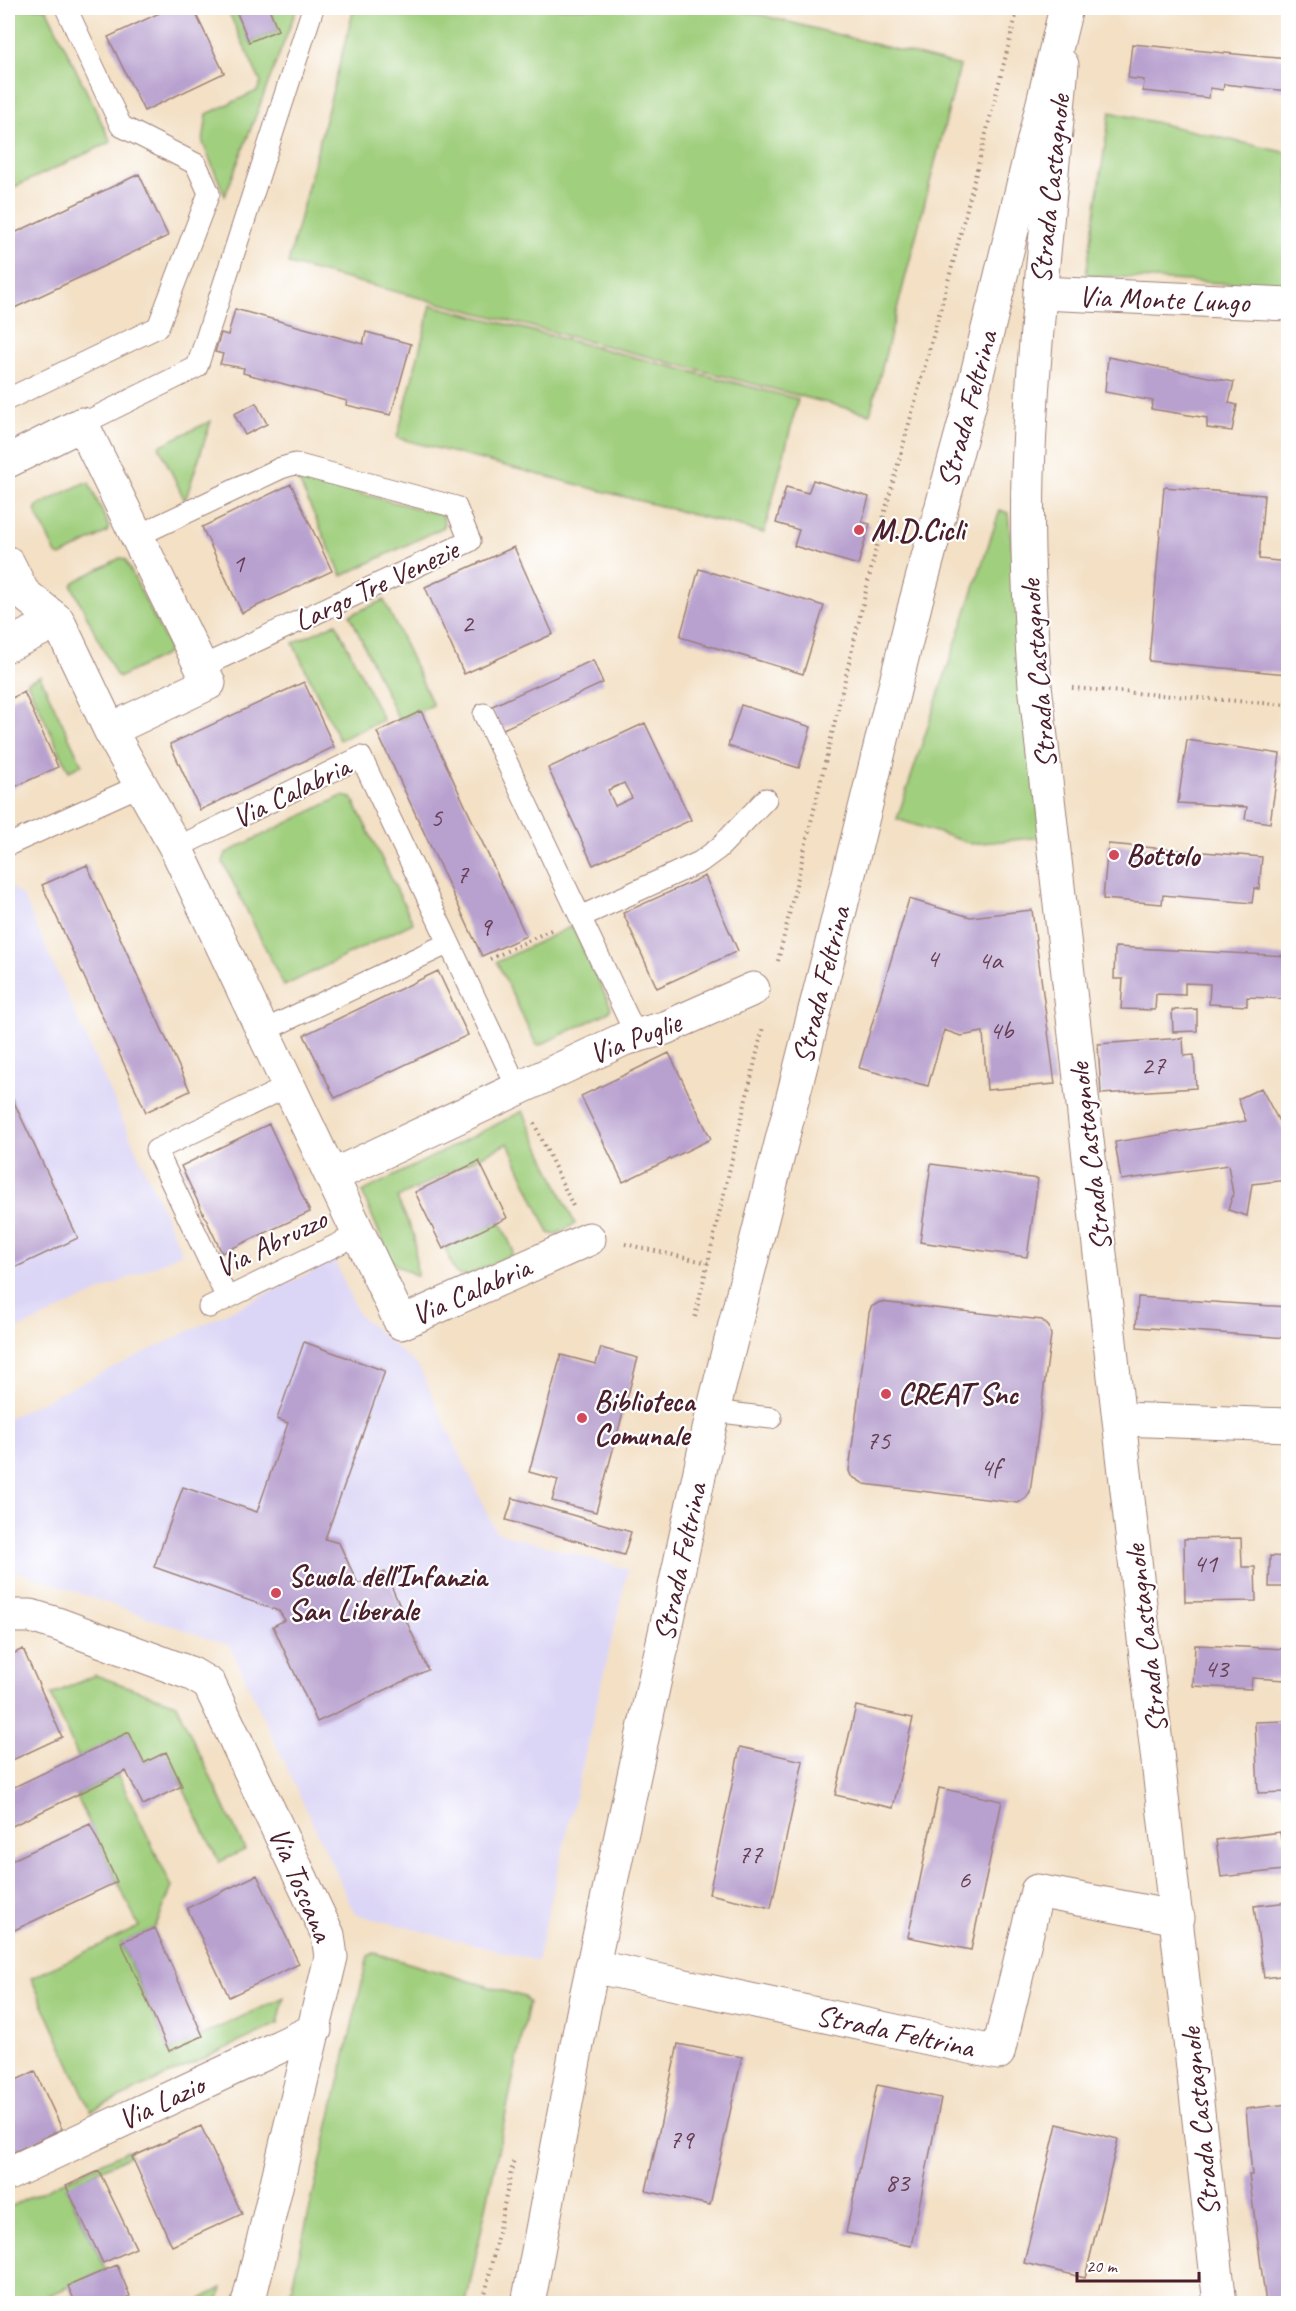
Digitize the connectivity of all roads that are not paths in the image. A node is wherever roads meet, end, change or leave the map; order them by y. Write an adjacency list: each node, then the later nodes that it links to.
1 (66, 8): 6 (lane)
2 (314, 8): 7 (lane)
3 (1067, 8): 4 (main road, Strada Castagnole); 30 (main road, Strada Feltrina)
4 (1040, 293): 5 (main road, Via Monte Lungo); 32 (main road, Strada Castagnole)
5 (1288, 304)
6 (8, 399)
7 (82, 424): 8 (main road); 9 (main road)
8 (8, 460)
9 (137, 536): 13 (main road); 13 (lane, Largo Tre Venezie)
10 (8, 563): 11 (main road)
11 (58, 621): 12 (main road); 15 (main road)
12 (8, 645)
13 (201, 667): 15 (main road)
14 (484, 714): 20 (lane)
15 (110, 730): 16 (main road, Via Calabria)
16 (141, 785): 18 (lane); 19 (main road, Via Calabria)
17 (766, 799): 20 (lane)
18 (8, 845)
19 (176, 848): 21 (lane, Via Calabria); 23 (main road, Via Calabria)
20 (580, 917): 24 (lane)
21 (448, 943): 23 (lane); 26 (lane)
22 (753, 989): 24 (main road, Via Puglie)
23 (263, 1031): 25 (main road, Via Calabria)
24 (636, 1035): 26 (main road, Via Puglie)
25 (289, 1086): 27 (main road, Via Calabria); 28 (lane, Via Abruzzo)
26 (517, 1087): 27 (main road, Via Puglie)
27 (332, 1176): 28 (main road, Via Calabria)
28 (358, 1234): 29 (main road, Via Calabria)
29 (589, 1239)
30 (713, 1411): 31 (lane); 36 (main road, Strada Feltrina)
31 (771, 1418)
32 (1120, 1419): 33 (main road); 35 (main road, Strada Castagnole)
33 (1288, 1425)
34 (8, 1616): 37 (main road, Via Toscana)
35 (1178, 1918): 36 (main road, Strada Feltrina); 41 (main road, Strada Castagnole)
36 (592, 1966): 39 (main road, Strada Feltrina)
37 (315, 2030): 38 (main road, Via Lazio); 40 (main road, Via Toscana)
38 (8, 2174)
39 (528, 2297)
40 (248, 2304)
41 (1220, 2304)

